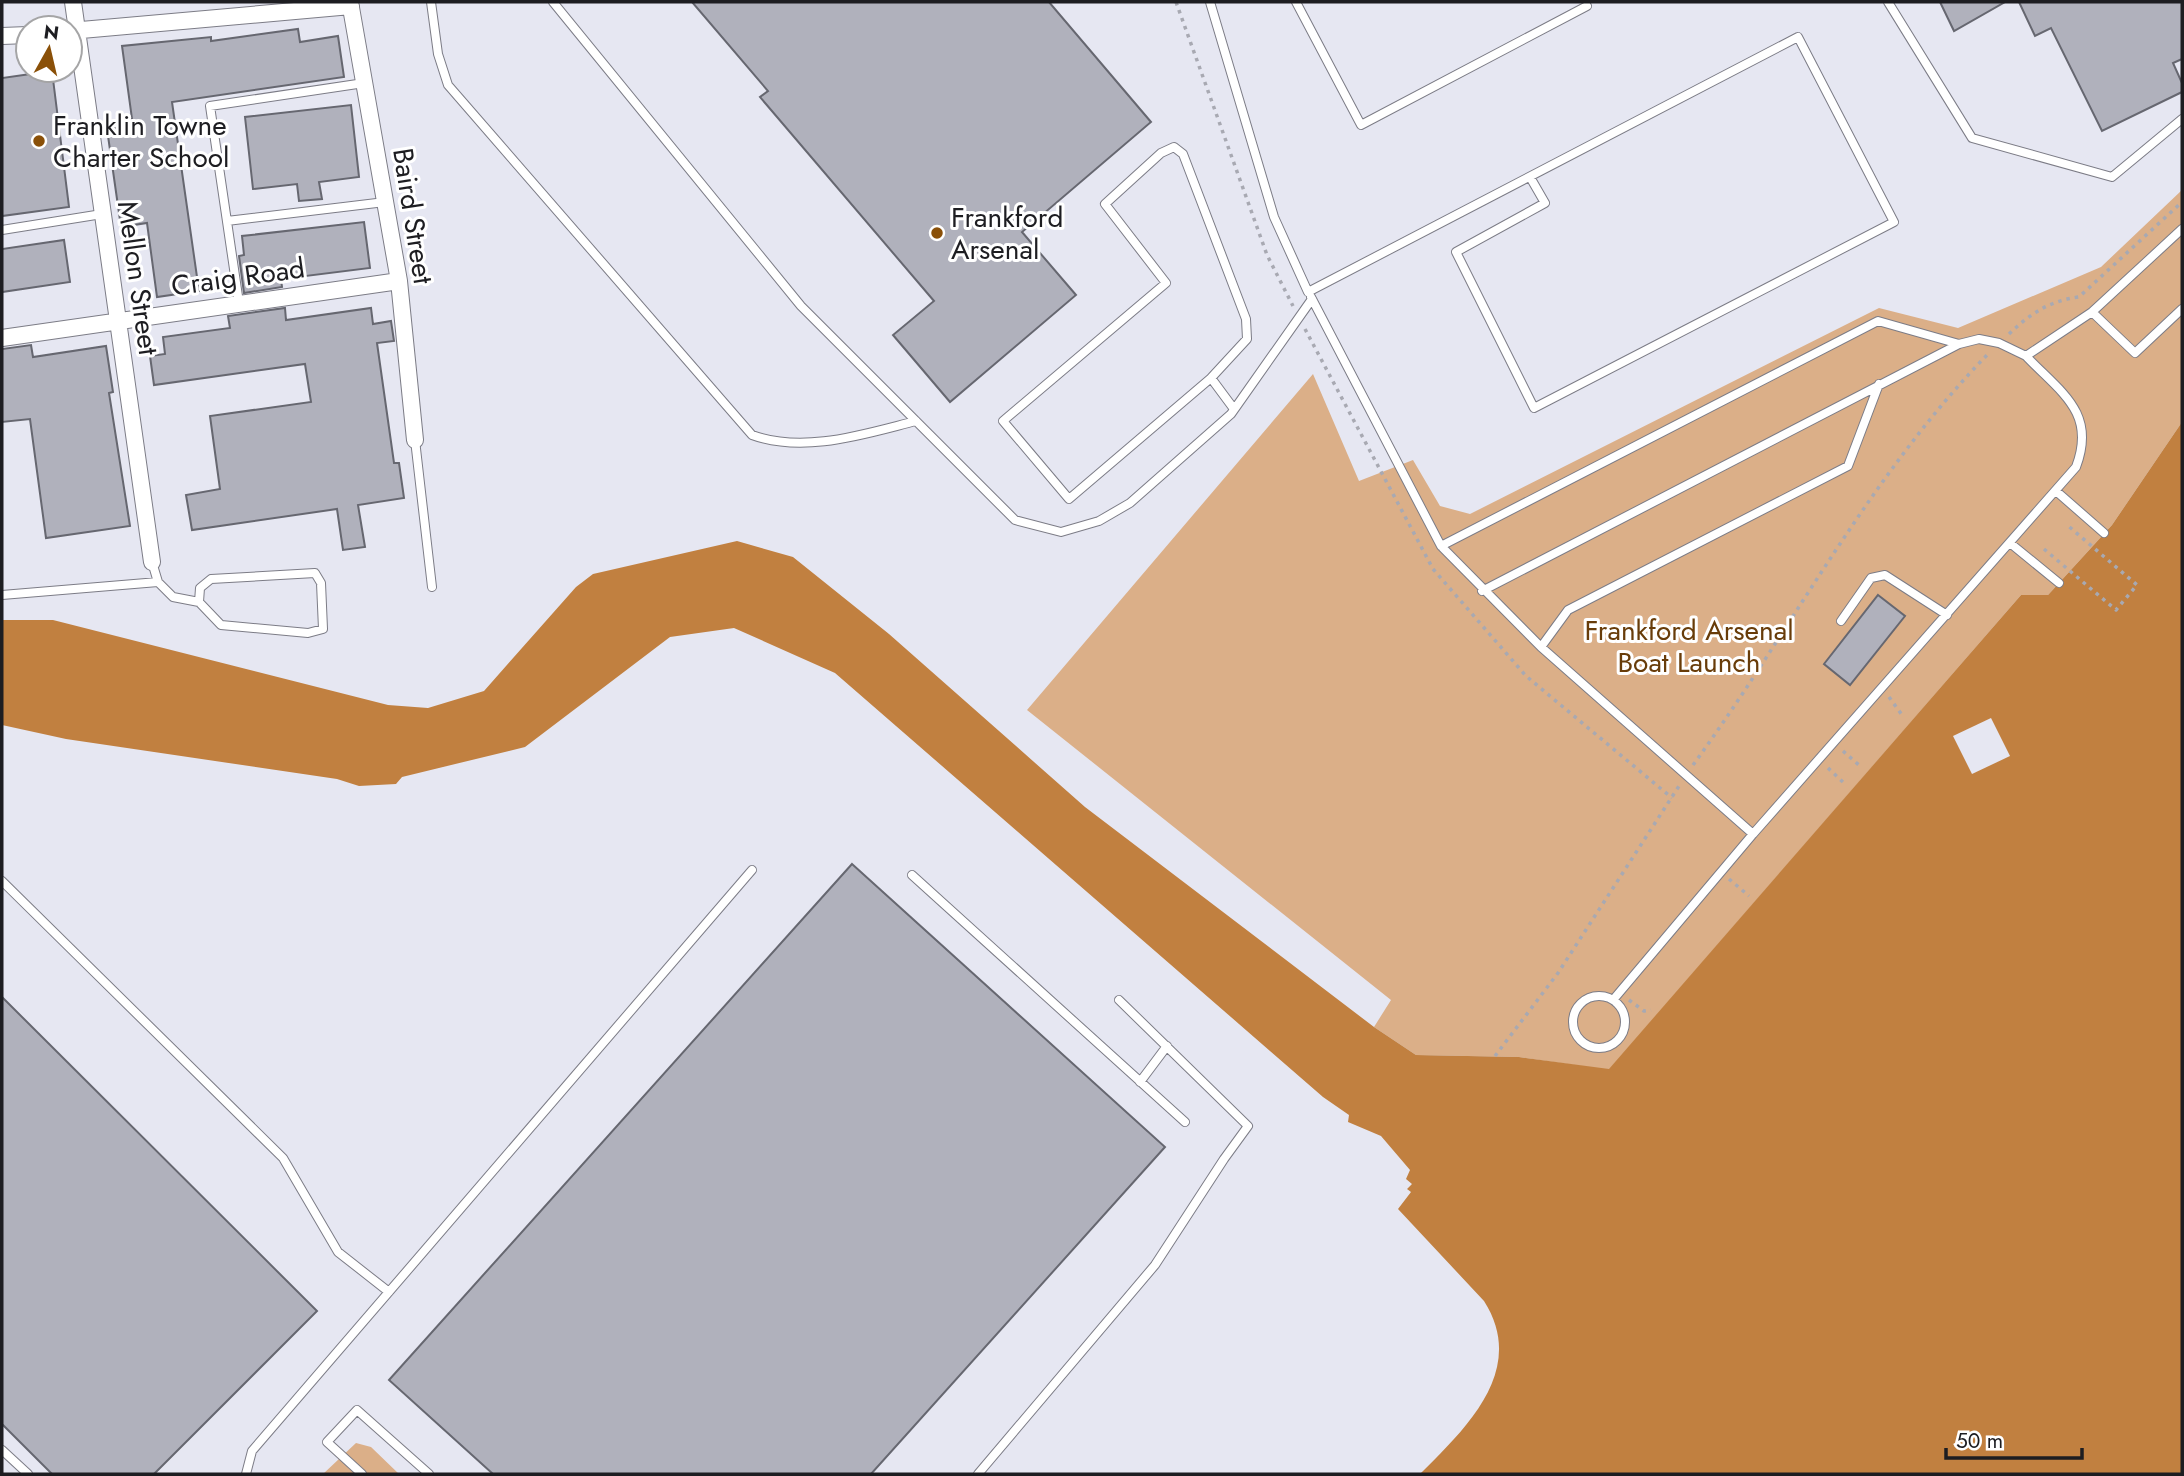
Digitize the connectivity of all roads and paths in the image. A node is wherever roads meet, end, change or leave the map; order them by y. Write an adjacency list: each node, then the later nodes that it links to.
1 (431, 2): 35 (lane)
2 (553, 2): 35 (lane)
3 (1175, 2): 21 (path)
4 (1210, 2): 22 (lane)
5 (1296, 2): 7 (lane)
6 (1888, 2): 12 (lane)
7 (1589, 3)
8 (350, 4): 9 (street); 10 (street, Baird Street)
9 (84, 30)
10 (364, 83): 14 (street, Baird Street); 17 (lane)
11 (82, 84): 16 (street, Mellon Street)
12 (2182, 119)
13 (1530, 177): 13 (lane); 22 (lane)
14 (385, 202): 17 (lane); 20 (street, Baird Street)
15 (2182, 202): 27 (path)
16 (102, 214): 19 (lane); 26 (street, Mellon Street)
17 (227, 222): 23 (lane)
18 (2182, 229): 25 (lane)
19 (2, 230)
20 (399, 281): 23 (street, Craig Road); 36 (street, Baird Street)
21 (1283, 286)
22 (1310, 295): 34 (lane); 41 (lane)
23 (239, 303): 26 (street, Craig Road)
24 (2182, 309): 25 (lane)
25 (2092, 312): 31 (lane)
26 (117, 321): 28 (street, Craig Road); 43 (street, Mellon Street)
27 (2013, 330)
28 (2, 338)
29 (1959, 344): 31 (lane); 33 (lane); 41 (lane)
30 (1988, 354): 57 (path)
31 (2026, 356): 37 (lane)
32 (1211, 378): 32 (lane); 34 (lane)
33 (1879, 384): 47 (lane); 52 (lane)
34 (1234, 409): 35 (lane)
35 (916, 421)
36 (415, 440): 46 (lane)
37 (2056, 491): 39 (lane); 40 (lane)
38 (2066, 524): 42 (path)
39 (2104, 533)
40 (2010, 544): 45 (lane); 50 (lane)
41 (1441, 546): 47 (lane)
42 (2044, 550)
43 (152, 562): 44 (lane)
44 (158, 582): 48 (lane); 49 (lane)
45 (2059, 583)
46 (432, 587)
47 (1482, 590): 52 (lane)
48 (2, 595)
49 (199, 601): 49 (lane)
50 (1947, 615): 51 (lane); 53 (lane)
51 (1841, 621)
52 (1541, 647): 61 (lane)
53 (1883, 687): 54 (path); 55 (lane)
54 (1902, 715)
55 (1833, 743): 56 (lane); 58 (path)
56 (1819, 760): 59 (path); 61 (lane)
57 (1693, 765)
58 (1860, 766)
59 (1845, 784)
60 (1679, 785): 72 (path)
61 (1753, 834): 63 (lane)
62 (752, 870): 75 (lane)
63 (1721, 872): 66 (path); 67 (lane)
64 (912, 875): 73 (lane)
65 (2, 881): 75 (lane)
66 (1749, 896)
67 (1620, 992): 69 (lane); 70 (path)
68 (1119, 1000): 71 (lane)
69 (1614, 1000): 69 (lane)
70 (1651, 1010)
71 (1167, 1046): 73 (lane); 81 (lane)
72 (1495, 1056)
73 (1140, 1082): 74 (lane)
74 (1185, 1122)
75 (389, 1292): 78 (lane)
76 (2, 1450): 77 (lane)
77 (28, 1474)
78 (246, 1474)
79 (362, 1474): 80 (lane)
80 (429, 1474)
81 (978, 1474)

